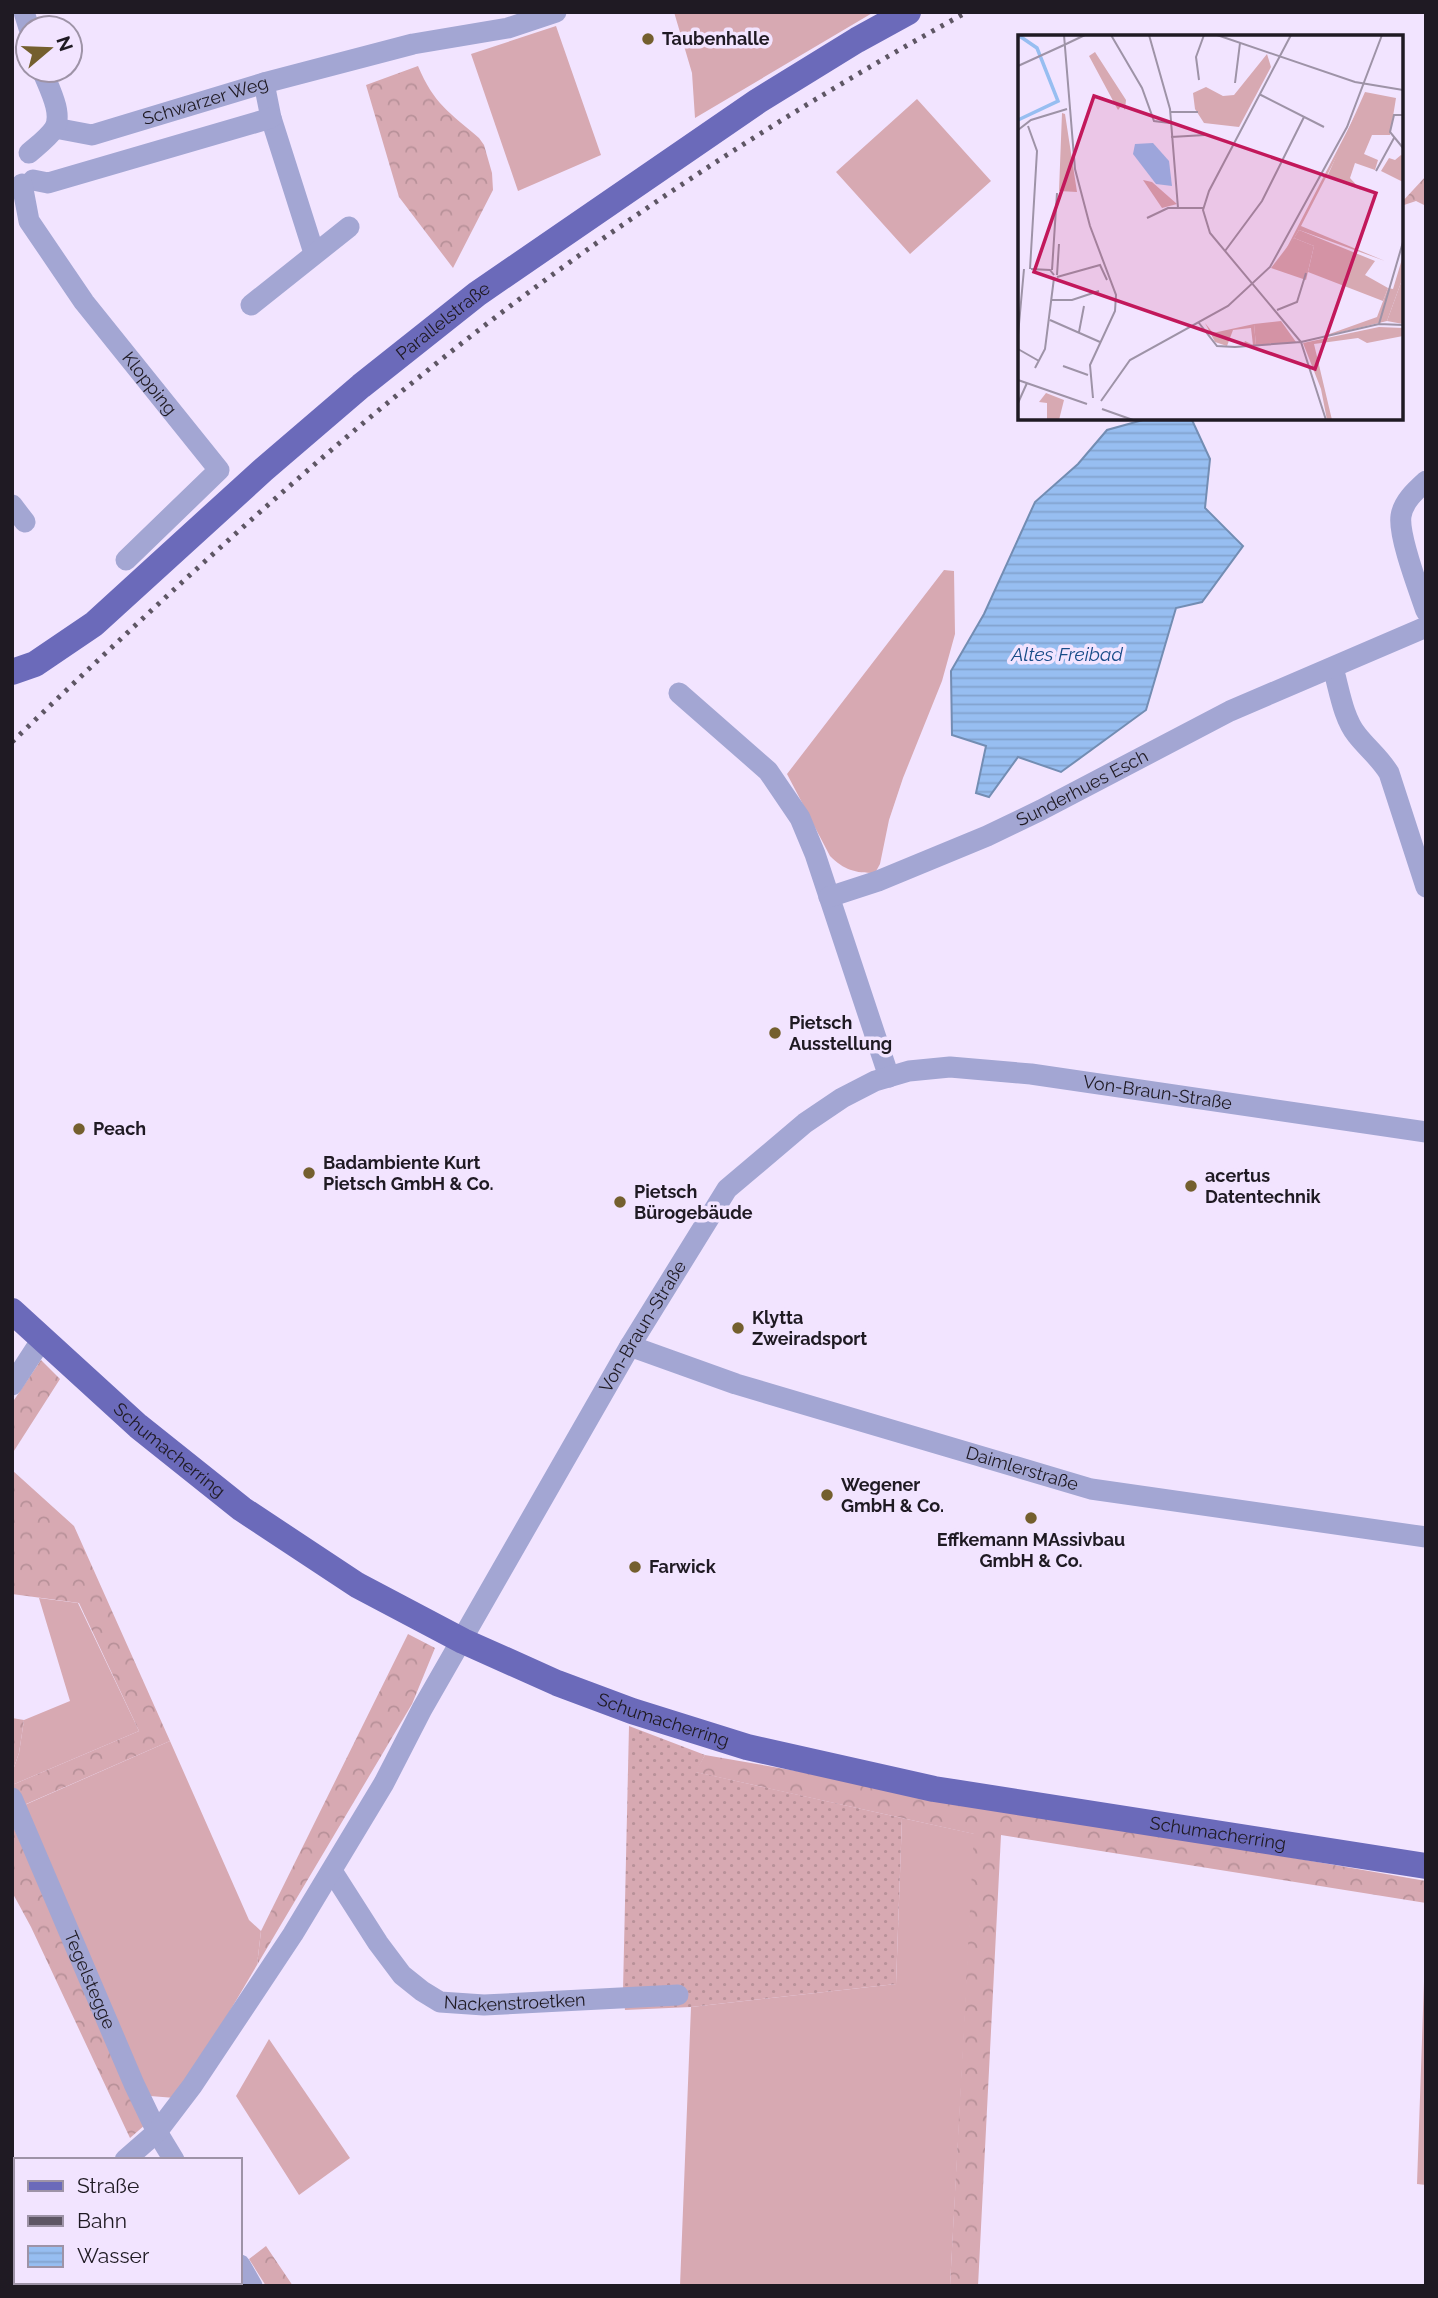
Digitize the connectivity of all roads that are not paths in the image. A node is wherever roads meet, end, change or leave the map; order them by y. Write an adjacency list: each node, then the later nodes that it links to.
1 (556, 12): 3 (street)
2 (908, 12): 17 (main road, Parallelstraße)
3 (264, 83): 5 (street, Schwarzer Weg); 6 (street, Schwarzer Weg)
4 (47, 84): 6 (street)
5 (271, 118): 8 (street); 10 (street, Schwarzer Weg)
6 (55, 128): 7 (street)
7 (21, 154): 8 (street)
8 (22, 182): 13 (street, Klopping)
9 (349, 227): 10 (street)
10 (314, 253): 11 (street)
11 (251, 305)
12 (1426, 481): 14 (street)
13 (126, 560)
14 (1426, 611)
15 (1426, 627): 16 (street, Sunderhues Esch)
16 (1333, 667): 19 (street); 20 (street, Sunderhues Esch)
17 (12, 673)
18 (679, 693): 20 (street)
19 (1426, 887)
20 (829, 897): 21 (street)
21 (889, 1077): 22 (street, Von-Braun-Straße); 25 (street, Von-Braun-Straße)
22 (1426, 1132)
23 (12, 1311): 24 (main road, Schumacherring)
24 (42, 1339): 26 (street); 28 (main road, Schumacherring)
25 (630, 1346): 27 (street, Daimlerstraße); 28 (street, Von-Braun-Straße)
26 (12, 1384)
27 (1426, 1537)
28 (463, 1640): 30 (main road, Schumacherring); 31 (street)
29 (12, 1798): 33 (street, Tegelstegge)
30 (1426, 1866)
31 (332, 1871): 32 (street, Nackenstroetken); 33 (street)
32 (678, 1995)
33 (157, 2132): 34 (street); 35 (street, Tegelstegge)
34 (127, 2158)
35 (173, 2158)
36 (242, 2268): 37 (street)
37 (252, 2286)

